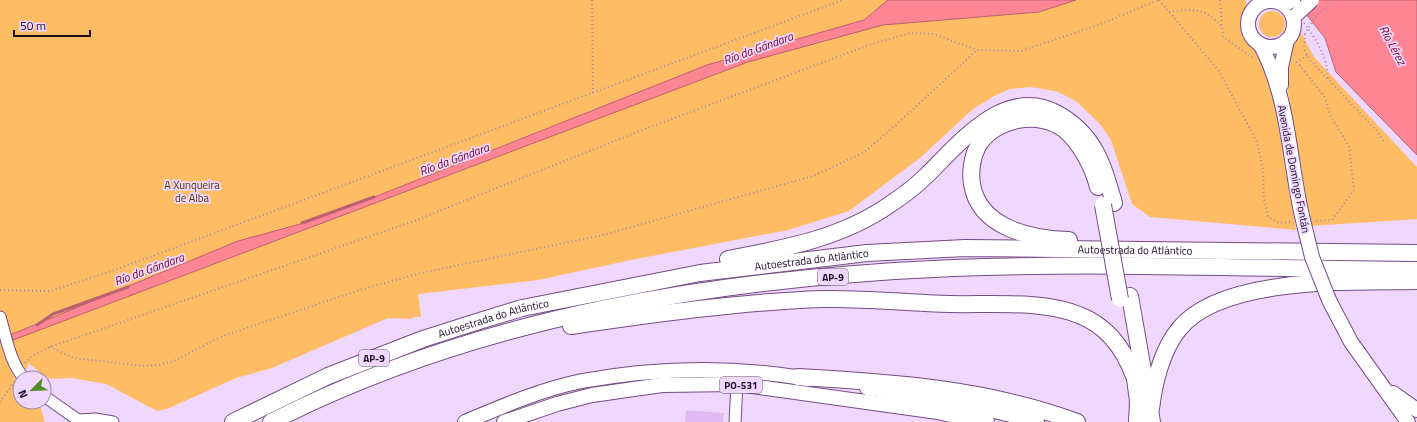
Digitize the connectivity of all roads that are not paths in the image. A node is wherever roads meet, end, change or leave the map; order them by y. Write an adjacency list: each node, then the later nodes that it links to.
1 (1247, 0): 4 (main road)
2 (1312, 0): 5 (main road, bridge)
3 (1280, 2): 4 (main road); 5 (main road)
4 (1250, 15): 7 (main road)
5 (1297, 18): 6 (main road)
6 (1287, 40): 7 (main road); 8 (main road, Avenida de Domingo Fontán)
7 (1260, 44): 8 (main road, Avenida de Domingo Fontán)
8 (1281, 99): 22 (main road, Avenida de Domingo Fontán, bridge)
9 (1108, 204): 10 (highway); 14 (highway, bridge); 15 (highway)
10 (1240, 251): 11 (highway, Autoestrada do Atlántico / AP-9); 15 (highway, Autoestrada do Atlántico / AP-9)
11 (1417, 253)
12 (1417, 270): 17 (highway, Autoestrada do Atlántico / AP-9)
13 (1417, 281): 25 (highway)
14 (1125, 298): 19 (highway); 25 (highway)
15 (522, 308): 29 (highway, Autoestrada do Atlántico / AP-9)
16 (0, 317): 18 (street)
17 (470, 342): 19 (highway); 30 (highway, Autoestrada do Atlántico / AP-9)
18 (19, 370)
19 (1134, 376): 25 (highway)
20 (798, 377): 31 (main road, PO-531); 35 (main road, PO-531); 36 (highway)
21 (737, 384): 26 (main road, PO-531); 32 (main road, PO-531); 33 (street)
22 (1384, 387): 24 (main road); 37 (main road, Avenida de Domingo Fontán)
23 (52, 402): 27 (street)
24 (1417, 410)
25 (1142, 418)
26 (974, 420): 34 (highway)
27 (76, 421): 28 (street)
28 (113, 422)
29 (233, 422)
30 (271, 422)
31 (465, 422)
32 (504, 422)
33 (735, 422)
34 (986, 422)
35 (1037, 422)
36 (1077, 422)
37 (1408, 422)

